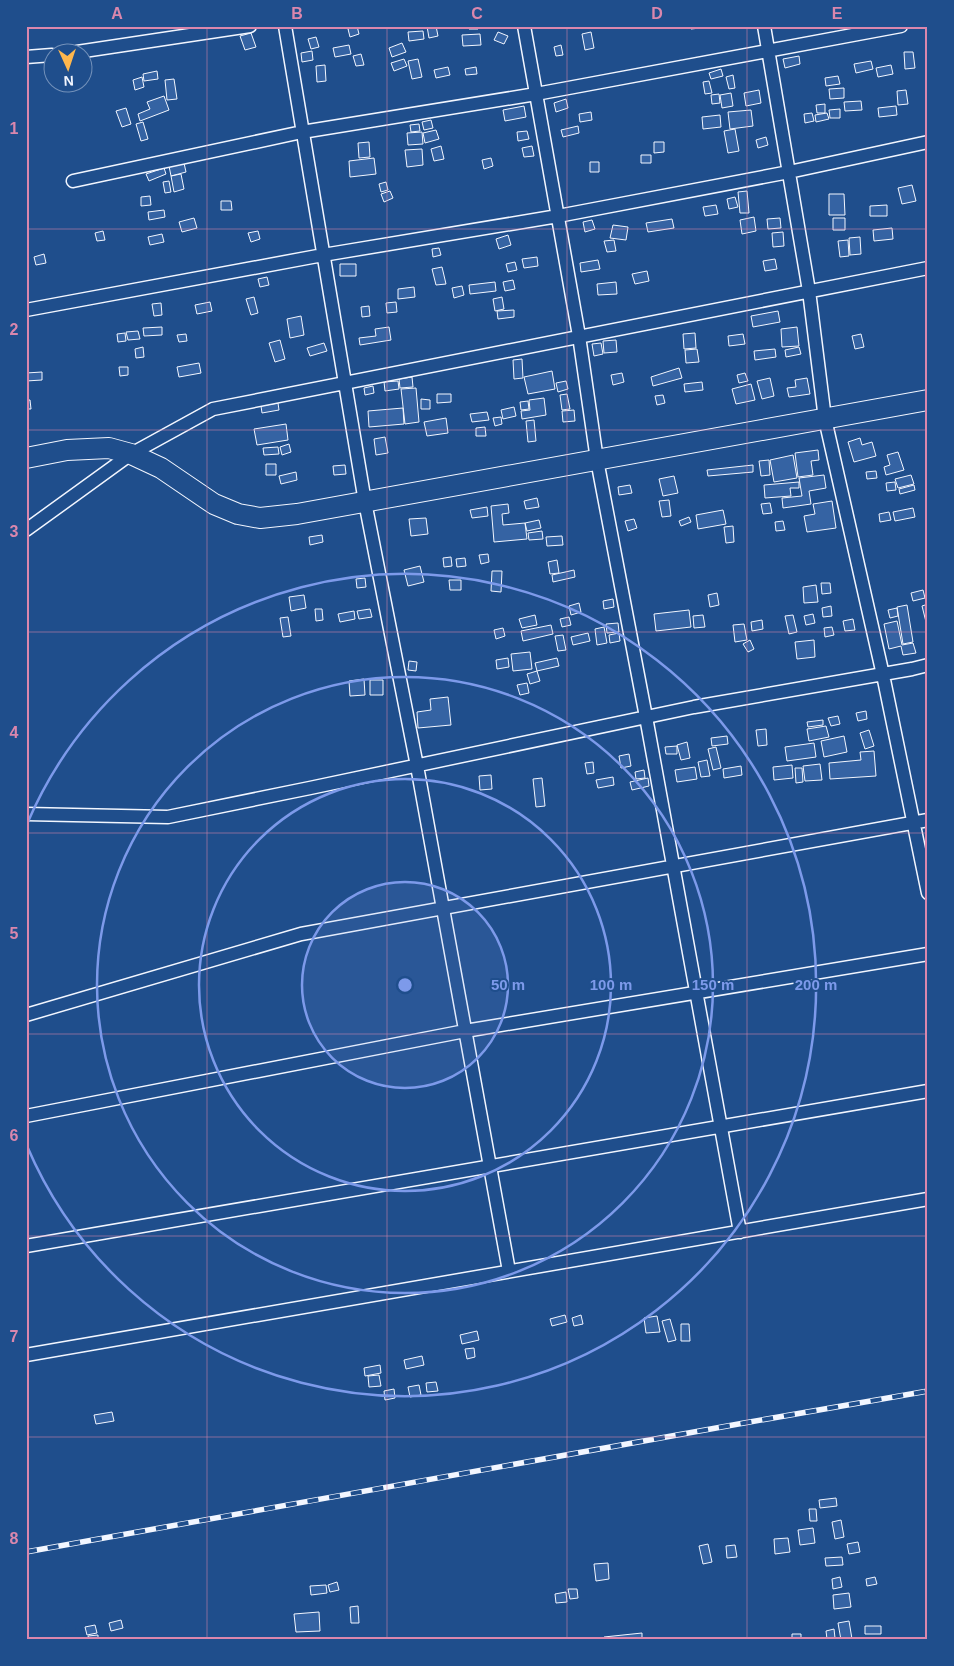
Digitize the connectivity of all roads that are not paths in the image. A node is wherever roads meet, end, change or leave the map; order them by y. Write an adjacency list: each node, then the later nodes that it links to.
1 (250, 26): 6 (street)
2 (285, 26): 11 (street)
3 (524, 26): 10 (street)
4 (764, 26): 7 (street)
5 (901, 26): 7 (street)
6 (92, 50)
7 (768, 50): 10 (street); 13 (street)
8 (42, 56): 9 (street)
9 (26, 57)
10 (536, 94): 11 (street); 15 (street)
11 (302, 132): 14 (street); 16 (street)
12 (928, 142): 13 (street)
13 (789, 172): 15 (street); 18 (street)
14 (73, 181)
15 (558, 216): 16 (street); 20 (street)
16 (323, 255): 19 (street); 21 (street)
17 (928, 268): 18 (street)
18 (809, 291): 20 (street); 23 (street)
19 (26, 310)
20 (579, 336): 21 (street); 26 (street)
21 (345, 383): 24 (street); 27 (street)
22 (928, 400): 23 (main road)
23 (826, 418): 26 (main road); 30 (street)
24 (131, 454): 25 (main road); 27 (main road); 28 (street)
25 (26, 458)
26 (597, 460): 27 (main road); 31 (street)
27 (365, 502): 32 (street)
28 (27, 529)
29 (928, 665): 30 (street)
30 (883, 674): 31 (street); 35 (street)
31 (646, 717): 32 (street); 36 (street)
32 (417, 766): 33 (street); 38 (street)
33 (26, 814)
34 (928, 820): 35 (street)
35 (913, 822): 36 (street); 37 (street)
36 (673, 866): 38 (street); 40 (street)
37 (928, 893)
38 (443, 908): 41 (street); 42 (street)
39 (928, 954): 40 (street)
40 (696, 993): 42 (street); 45 (street)
41 (26, 1015)
42 (465, 1031): 44 (street); 46 (street)
43 (928, 1091): 45 (street)
44 (26, 1116)
45 (721, 1126): 46 (street); 48 (street)
46 (490, 1166): 49 (street); 50 (street)
47 (928, 1199): 48 (street)
48 (740, 1232): 50 (street)
49 (26, 1246)
50 (509, 1271): 51 (street)
51 (26, 1355)

